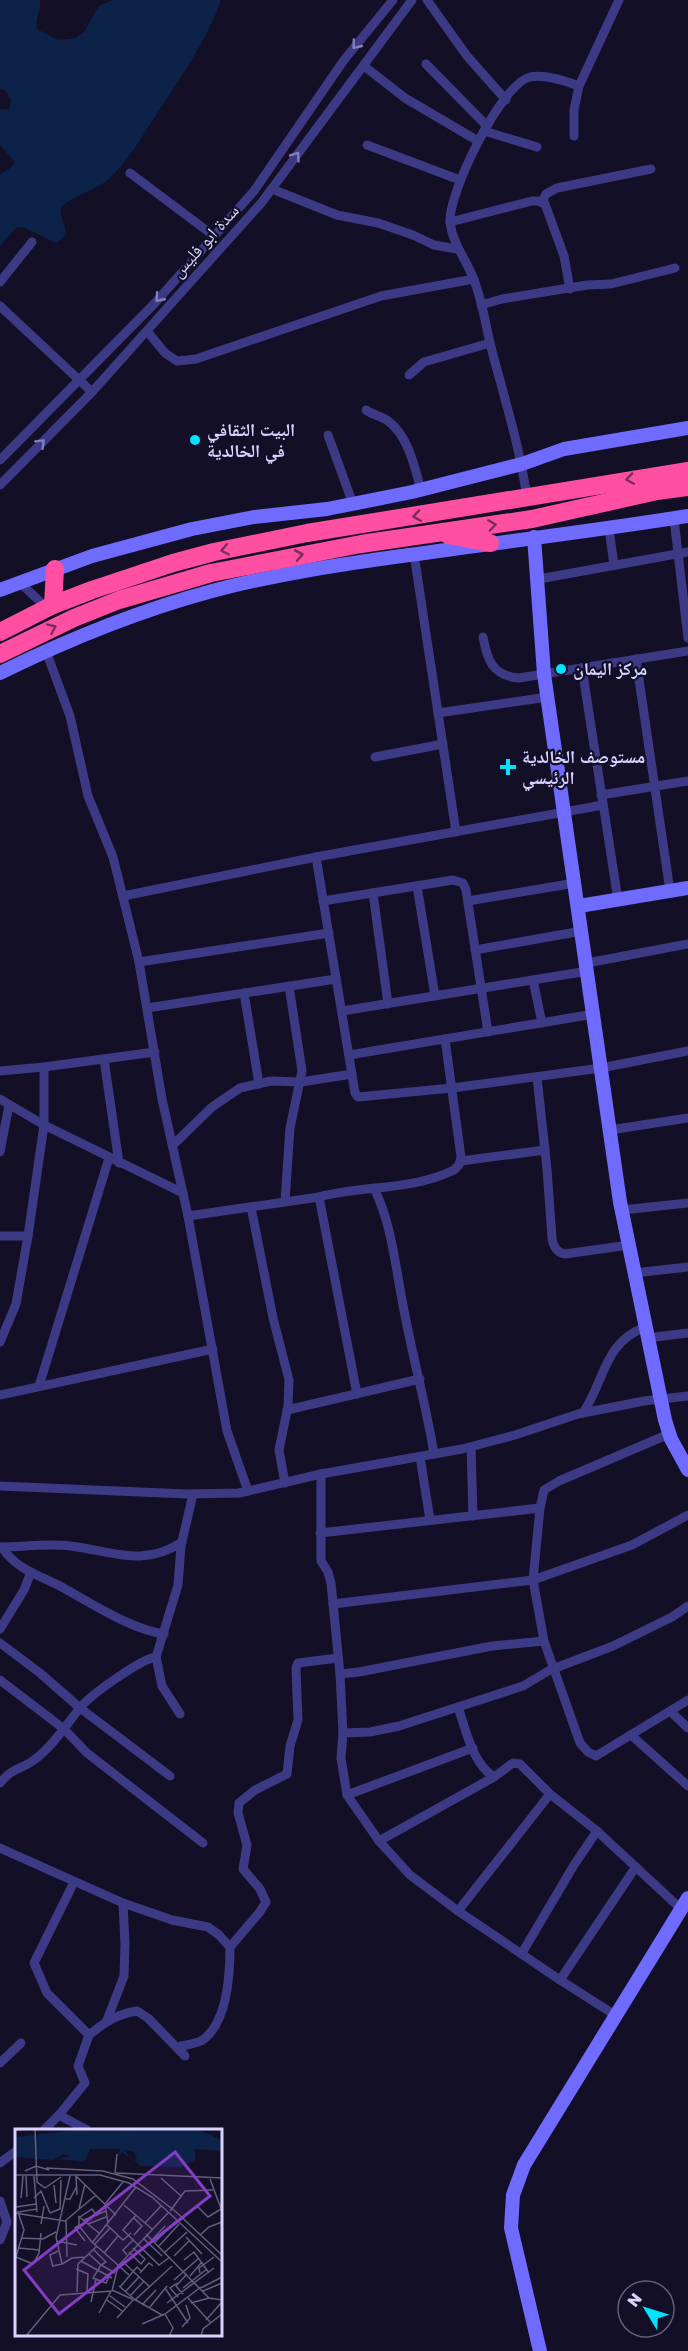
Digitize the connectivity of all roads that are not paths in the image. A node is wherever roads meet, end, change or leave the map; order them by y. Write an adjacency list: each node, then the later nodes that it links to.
1 (393, 0): 20 (street, سدة ابو فليس, one-way to 20)
2 (412, 0): 6 (street, سدة ابو فليس)
3 (428, 0): 8 (street)
4 (619, 0): 7 (street)
5 (426, 64): 9 (street)
6 (364, 66): 11 (street); 17 (street, سدة ابو فليس, one-way to 6)
7 (579, 86): 8 (street); 10 (street)
8 (506, 100): 9 (street)
9 (485, 128): 11 (street); 13 (street)
10 (574, 136)
11 (478, 141): 16 (street)
12 (367, 145): 16 (street)
13 (537, 147)
14 (651, 170): 18 (street)
15 (130, 173): 20 (street)
16 (460, 180): 19 (street)
17 (272, 189): 22 (street); 29 (street, سدة ابو فليس)
18 (542, 202): 19 (street); 26 (street)
19 (450, 222): 22 (street)
20 (214, 236): 32 (street, سدة ابو فليس, one-way to 32)
21 (32, 242): 25 (street)
22 (457, 249): 24 (street)
23 (675, 268): 26 (street)
24 (474, 279): 28 (street); 29 (street)
25 (0, 282)
26 (570, 289): 28 (street)
27 (0, 306): 32 (street)
28 (481, 306): 30 (street)
29 (147, 331): 33 (street, سدة ابو فليس)
30 (490, 343): 31 (street); 38 (street)
31 (409, 375)
32 (79, 380): 33 (street); 37 (street, سدة ابو فليس)
33 (92, 392): 40 (street, سدة ابو فليس, one-way to 33)
34 (366, 410): 42 (street)
35 (688, 428): 38 (street)
36 (328, 435): 44 (street)
37 (0, 460)
38 (522, 464): 42 (street); 43 (street)
39 (688, 471): 43 (highway, one-way to 43)
40 (0, 484)
41 (688, 487): 47 (highway, one-way to 41)
42 (421, 490): 44 (street)
43 (527, 498): 49 (highway, one-way to 49)
44 (353, 504): 55 (street)
45 (681, 518): 46 (street); 51 (street)
46 (609, 529): 48 (street); 54 (street)
47 (435, 532): 50 (highway); 53 (highway, one-way to 47)
48 (534, 537): 50 (street); 56 (street)
49 (256, 543): 53 (highway); 59 (highway, one-way to 59)
50 (490, 543): 52 (street)
51 (683, 553): 54 (street); 60 (street)
52 (414, 554): 64 (street); 72 (street)
53 (258, 562): 66 (highway, one-way to 53)
54 (614, 565): 56 (street)
55 (55, 569): 57 (street); 59 (highway)
56 (538, 579): 70 (street)
57 (19, 582): 58 (street); 59 (street)
58 (0, 590)
59 (50, 606): 61 (highway)
60 (687, 627): 63 (street)
61 (0, 632)
62 (483, 637): 70 (street)
63 (688, 638)
64 (46, 651): 69 (street); 87 (street)
65 (688, 651): 67 (street)
66 (0, 654)
67 (636, 660): 68 (street); 76 (street)
68 (582, 668): 70 (street); 77 (street)
69 (0, 673)
70 (544, 674): 71 (street)
71 (548, 697): 72 (street); 79 (street)
72 (438, 713): 73 (street)
73 (443, 744): 74 (street); 80 (street)
74 (375, 757)
75 (688, 781): 76 (street)
76 (655, 786): 77 (street); 85 (street)
77 (602, 795): 78 (street)
78 (603, 806): 79 (street); 88 (street)
79 (565, 812): 80 (street); 82 (street)
80 (456, 832): 81 (street)
81 (316, 857): 87 (street); 89 (street)
82 (575, 883): 90 (street); 91 (street)
83 (417, 886): 86 (street); 90 (street); 103 (street)
84 (688, 888): 85 (street)
85 (670, 891): 88 (street)
86 (373, 893): 89 (street); 104 (street)
87 (123, 896): 96 (street)
88 (618, 900): 91 (street)
89 (323, 901): 93 (street)
90 (468, 901): 95 (street)
91 (579, 906): 92 (street)
92 (582, 931): 95 (street); 97 (street)
93 (329, 933): 96 (street); 98 (street)
94 (688, 944): 97 (street)
95 (475, 950): 101 (street)
96 (139, 962): 105 (street)
97 (587, 967): 99 (street); 107 (street)
98 (336, 979): 100 (street); 106 (street)
99 (533, 980): 101 (street); 108 (street)
100 (289, 986): 102 (street); 120 (street)
101 (481, 988): 103 (street); 109 (street)
102 (244, 993): 105 (street); 121 (street)
103 (435, 996): 104 (street)
104 (388, 1004): 106 (street)
105 (147, 1008): 112 (street)
106 (342, 1011): 113 (street)
107 (594, 1014): 108 (street); 116 (street)
108 (542, 1023): 109 (street)
109 (488, 1032): 110 (street)
110 (445, 1039): 113 (street); 122 (street)
111 (688, 1051): 116 (street)
112 (155, 1052): 114 (street); 128 (street)
113 (349, 1055): 118 (street)
114 (104, 1059): 115 (street); 133 (street)
115 (44, 1067): 117 (street); 126 (street)
116 (601, 1068): 119 (street); 127 (street)
117 (0, 1071)
118 (352, 1074): 120 (street); 122 (street)
119 (537, 1077): 122 (street); 129 (street)
120 (301, 1082): 121 (street); 137 (street)
121 (259, 1083): 128 (street)
122 (452, 1088): 132 (street)
123 (0, 1099): 124 (street)
124 (9, 1105): 126 (street); 130 (street)
125 (688, 1118): 127 (street)
126 (44, 1125): 131 (street); 143 (street)
127 (610, 1130): 140 (street)
128 (173, 1145): 135 (street)
129 (545, 1150): 132 (street); 144 (street)
130 (0, 1152)
131 (109, 1158): 133 (street); 152 (street)
132 (461, 1161): 134 (street)
133 (119, 1163): 135 (street)
134 (374, 1188): 136 (street); 151 (street)
135 (183, 1193): 141 (street)
136 (319, 1197): 137 (street); 153 (street)
137 (285, 1201): 139 (street)
138 (688, 1203): 140 (street)
139 (251, 1207): 141 (street); 157 (street)
140 (622, 1210): 144 (street)
141 (188, 1216): 150 (street)
142 (0, 1236): 143 (street)
143 (28, 1236): 149 (street)
144 (629, 1245): 146 (street)
145 (688, 1267): 146 (street)
146 (634, 1273): 147 (street)
147 (646, 1332): 148 (street); 156 (street); 158 (street)
148 (688, 1333)
149 (0, 1342)
150 (213, 1349): 152 (street); 167 (street)
151 (420, 1379): 153 (street); 161 (street)
152 (39, 1386): 154 (street)
153 (357, 1394): 157 (street)
154 (0, 1395)
155 (688, 1396): 156 (street)
156 (660, 1399): 158 (street); 159 (street)
157 (287, 1410): 165 (street)
158 (583, 1413): 160 (street)
159 (669, 1434): 163 (street); 169 (street)
160 (471, 1446): 161 (street); 171 (street)
161 (434, 1455): 162 (street)
162 (420, 1457): 164 (street); 172 (street)
163 (688, 1470)
164 (321, 1474): 165 (street); 173 (street)
165 (285, 1483): 167 (street)
166 (0, 1486): 168 (street)
167 (248, 1491): 168 (street)
168 (193, 1494): 174 (street)
169 (540, 1508): 171 (street); 177 (street)
170 (688, 1515): 177 (street)
171 (473, 1516): 172 (street)
172 (430, 1520): 173 (street)
173 (321, 1533): 178 (street)
174 (182, 1542): 175 (street); 181 (street)
175 (1, 1546): 176 (street)
176 (31, 1572): 180 (street); 181 (street)
177 (533, 1580): 178 (street); 182 (street)
178 (333, 1604): 185 (street)
179 (688, 1606): 186 (street)
180 (0, 1629)
181 (164, 1634): 184 (street)
182 (544, 1641): 186 (street); 187 (street)
183 (0, 1643): 191 (street)
184 (156, 1657): 191 (street); 193 (street)
185 (338, 1658): 187 (street); 214 (street)
186 (554, 1669): 190 (street); 197 (street)
187 (340, 1674): 196 (street)
188 (0, 1680): 195 (street)
189 (688, 1700): 192 (street)
190 (458, 1707): 196 (street); 198 (street)
191 (80, 1708): 195 (street); 199 (street)
192 (671, 1712): 194 (street); 197 (street)
193 (180, 1714)
194 (688, 1728)
195 (64, 1729): 201 (street); 207 (street)
196 (343, 1733): 204 (street)
197 (631, 1736): 202 (street)
198 (472, 1748): 200 (street); 204 (street)
199 (170, 1776)
200 (494, 1777): 203 (street); 206 (street)
201 (0, 1783)
202 (688, 1786)
203 (550, 1794): 205 (street); 213 (street)
204 (347, 1795): 206 (street)
205 (597, 1831): 209 (street); 215 (street)
206 (379, 1841): 213 (street)
207 (204, 1843)
208 (0, 1848): 210 (street)
209 (635, 1868): 212 (street); 216 (street)
210 (74, 1882): 211 (street); 219 (street)
211 (123, 1903): 214 (street); 218 (street)
212 (684, 1903): 217 (street)
213 (458, 1911): 215 (street)
214 (230, 1947): 221 (street)
215 (522, 1953): 216 (street)
216 (560, 1980): 217 (street)
217 (615, 2015): 231 (street)
218 (107, 2020): 219 (street); 221 (street)
219 (89, 2035): 224 (street)
220 (21, 2043): 223 (street)
221 (177, 2047): 222 (street)
222 (185, 2056)
223 (0, 2063)
224 (59, 2115): 225 (street); 226 (street)
225 (45, 2129)
226 (85, 2129)
227 (15, 2152): 228 (street)
228 (0, 2163)
229 (0, 2201): 230 (street)
230 (0, 2240)
231 (540, 2351)

